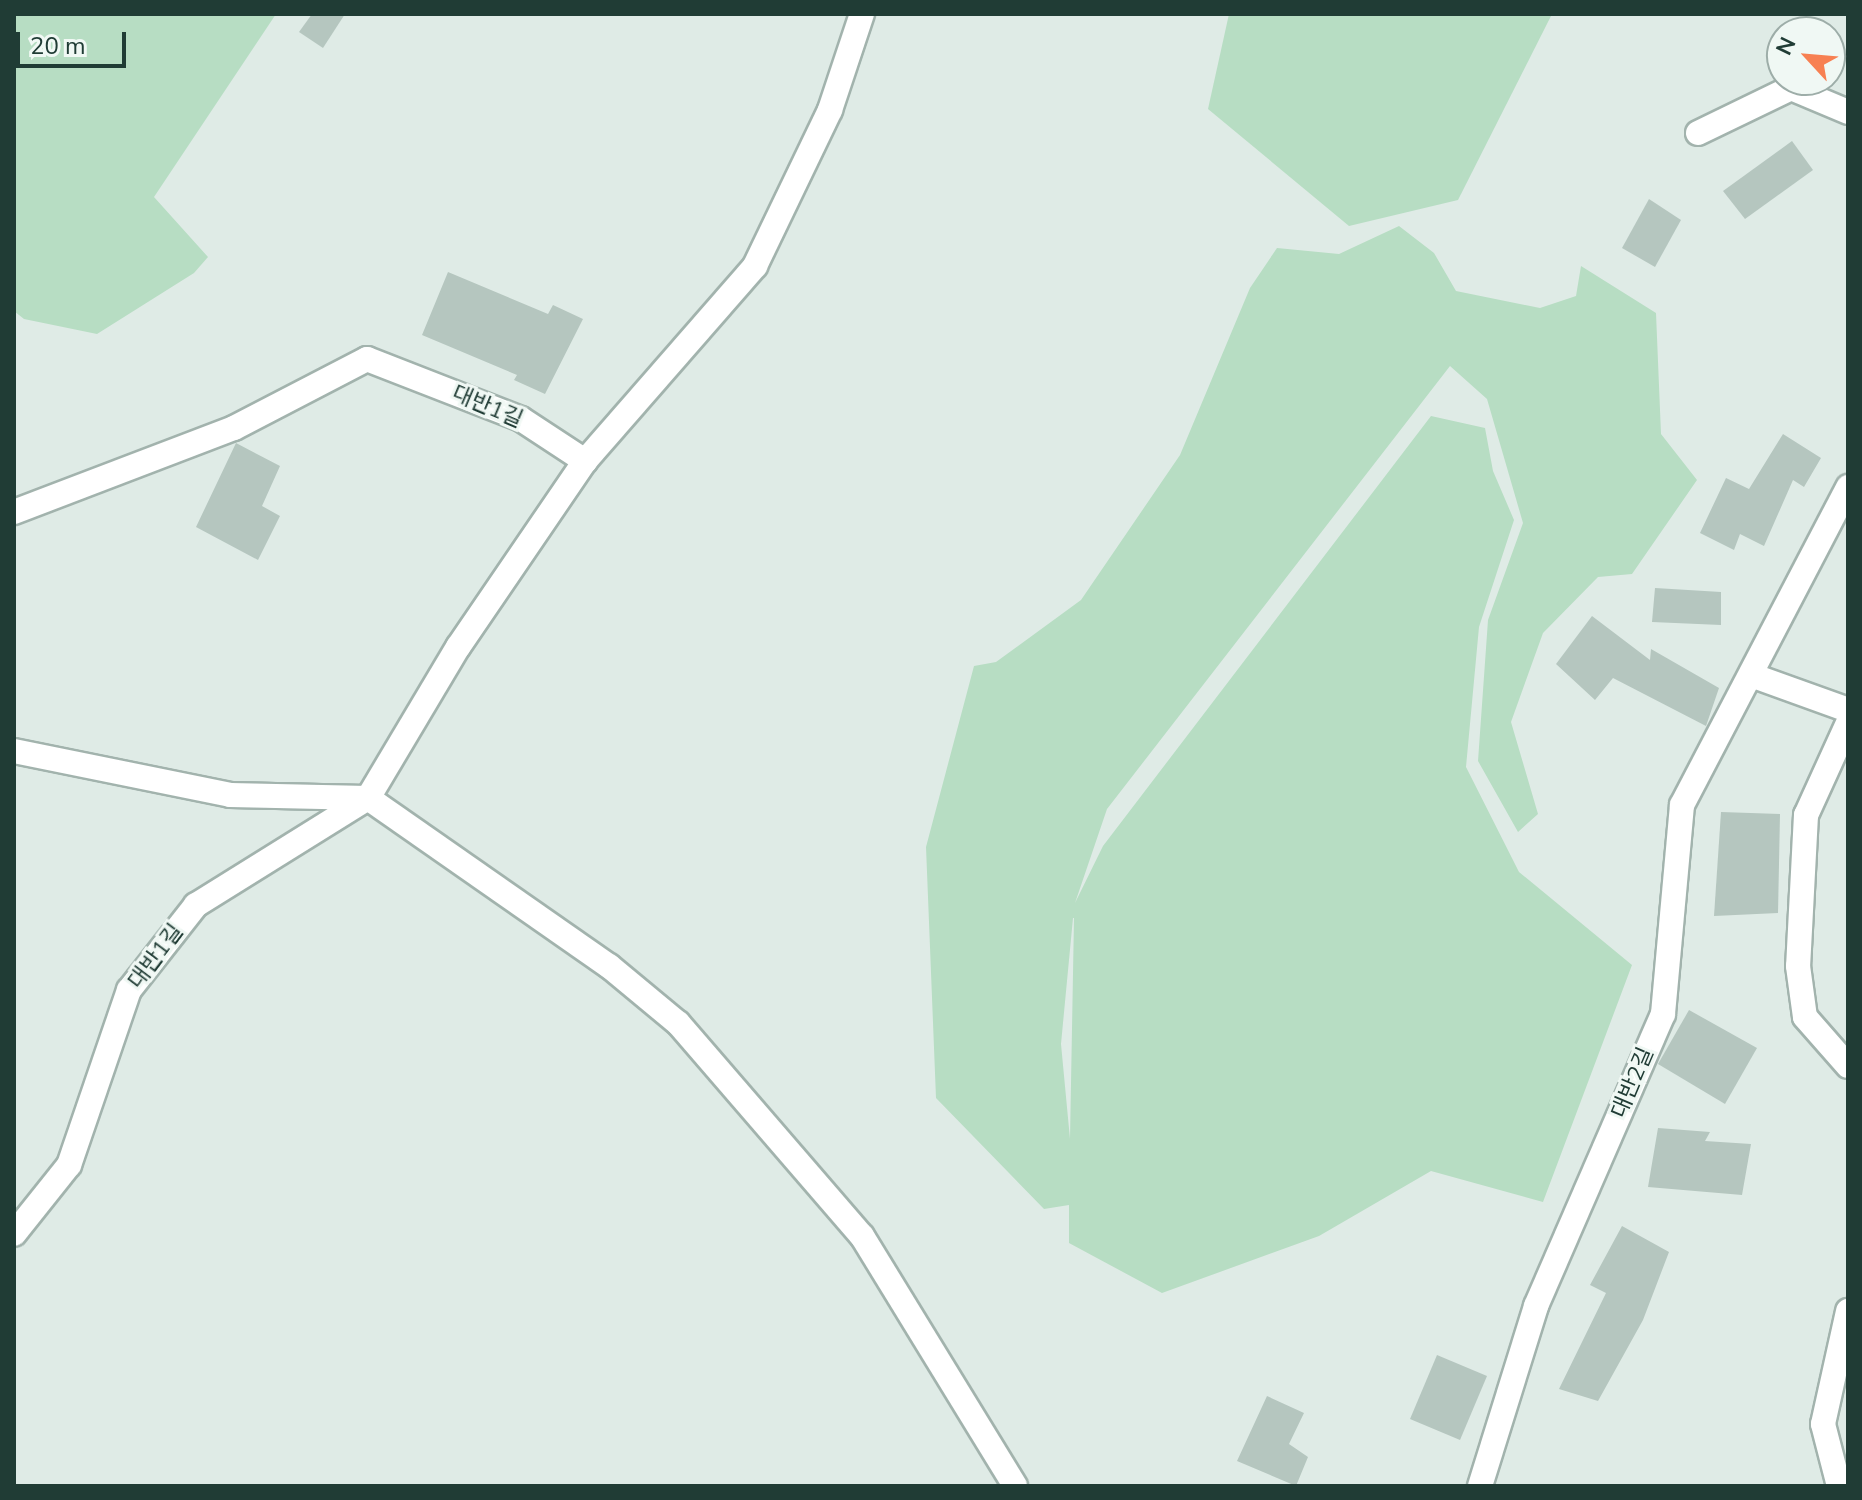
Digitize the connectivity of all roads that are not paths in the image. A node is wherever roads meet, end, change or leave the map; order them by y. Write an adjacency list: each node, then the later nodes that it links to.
1 (862, 14): 4 (lane)
2 (1848, 112): 3 (lane)
3 (1698, 133)
4 (585, 461): 6 (lane, 대반1길); 11 (lane, 대반1길)
5 (1848, 487): 7 (lane, 대반2길)
6 (14, 512)
7 (1751, 675): 8 (lane); 16 (lane, 대반2길)
8 (1848, 710)
9 (1848, 723): 12 (lane)
10 (14, 751): 11 (lane)
11 (368, 798): 13 (lane, 대반1길); 15 (lane)
12 (1848, 1066)
13 (14, 1234)
14 (1848, 1311): 17 (lane)
15 (1015, 1486)
16 (1480, 1486)
17 (1839, 1486)

